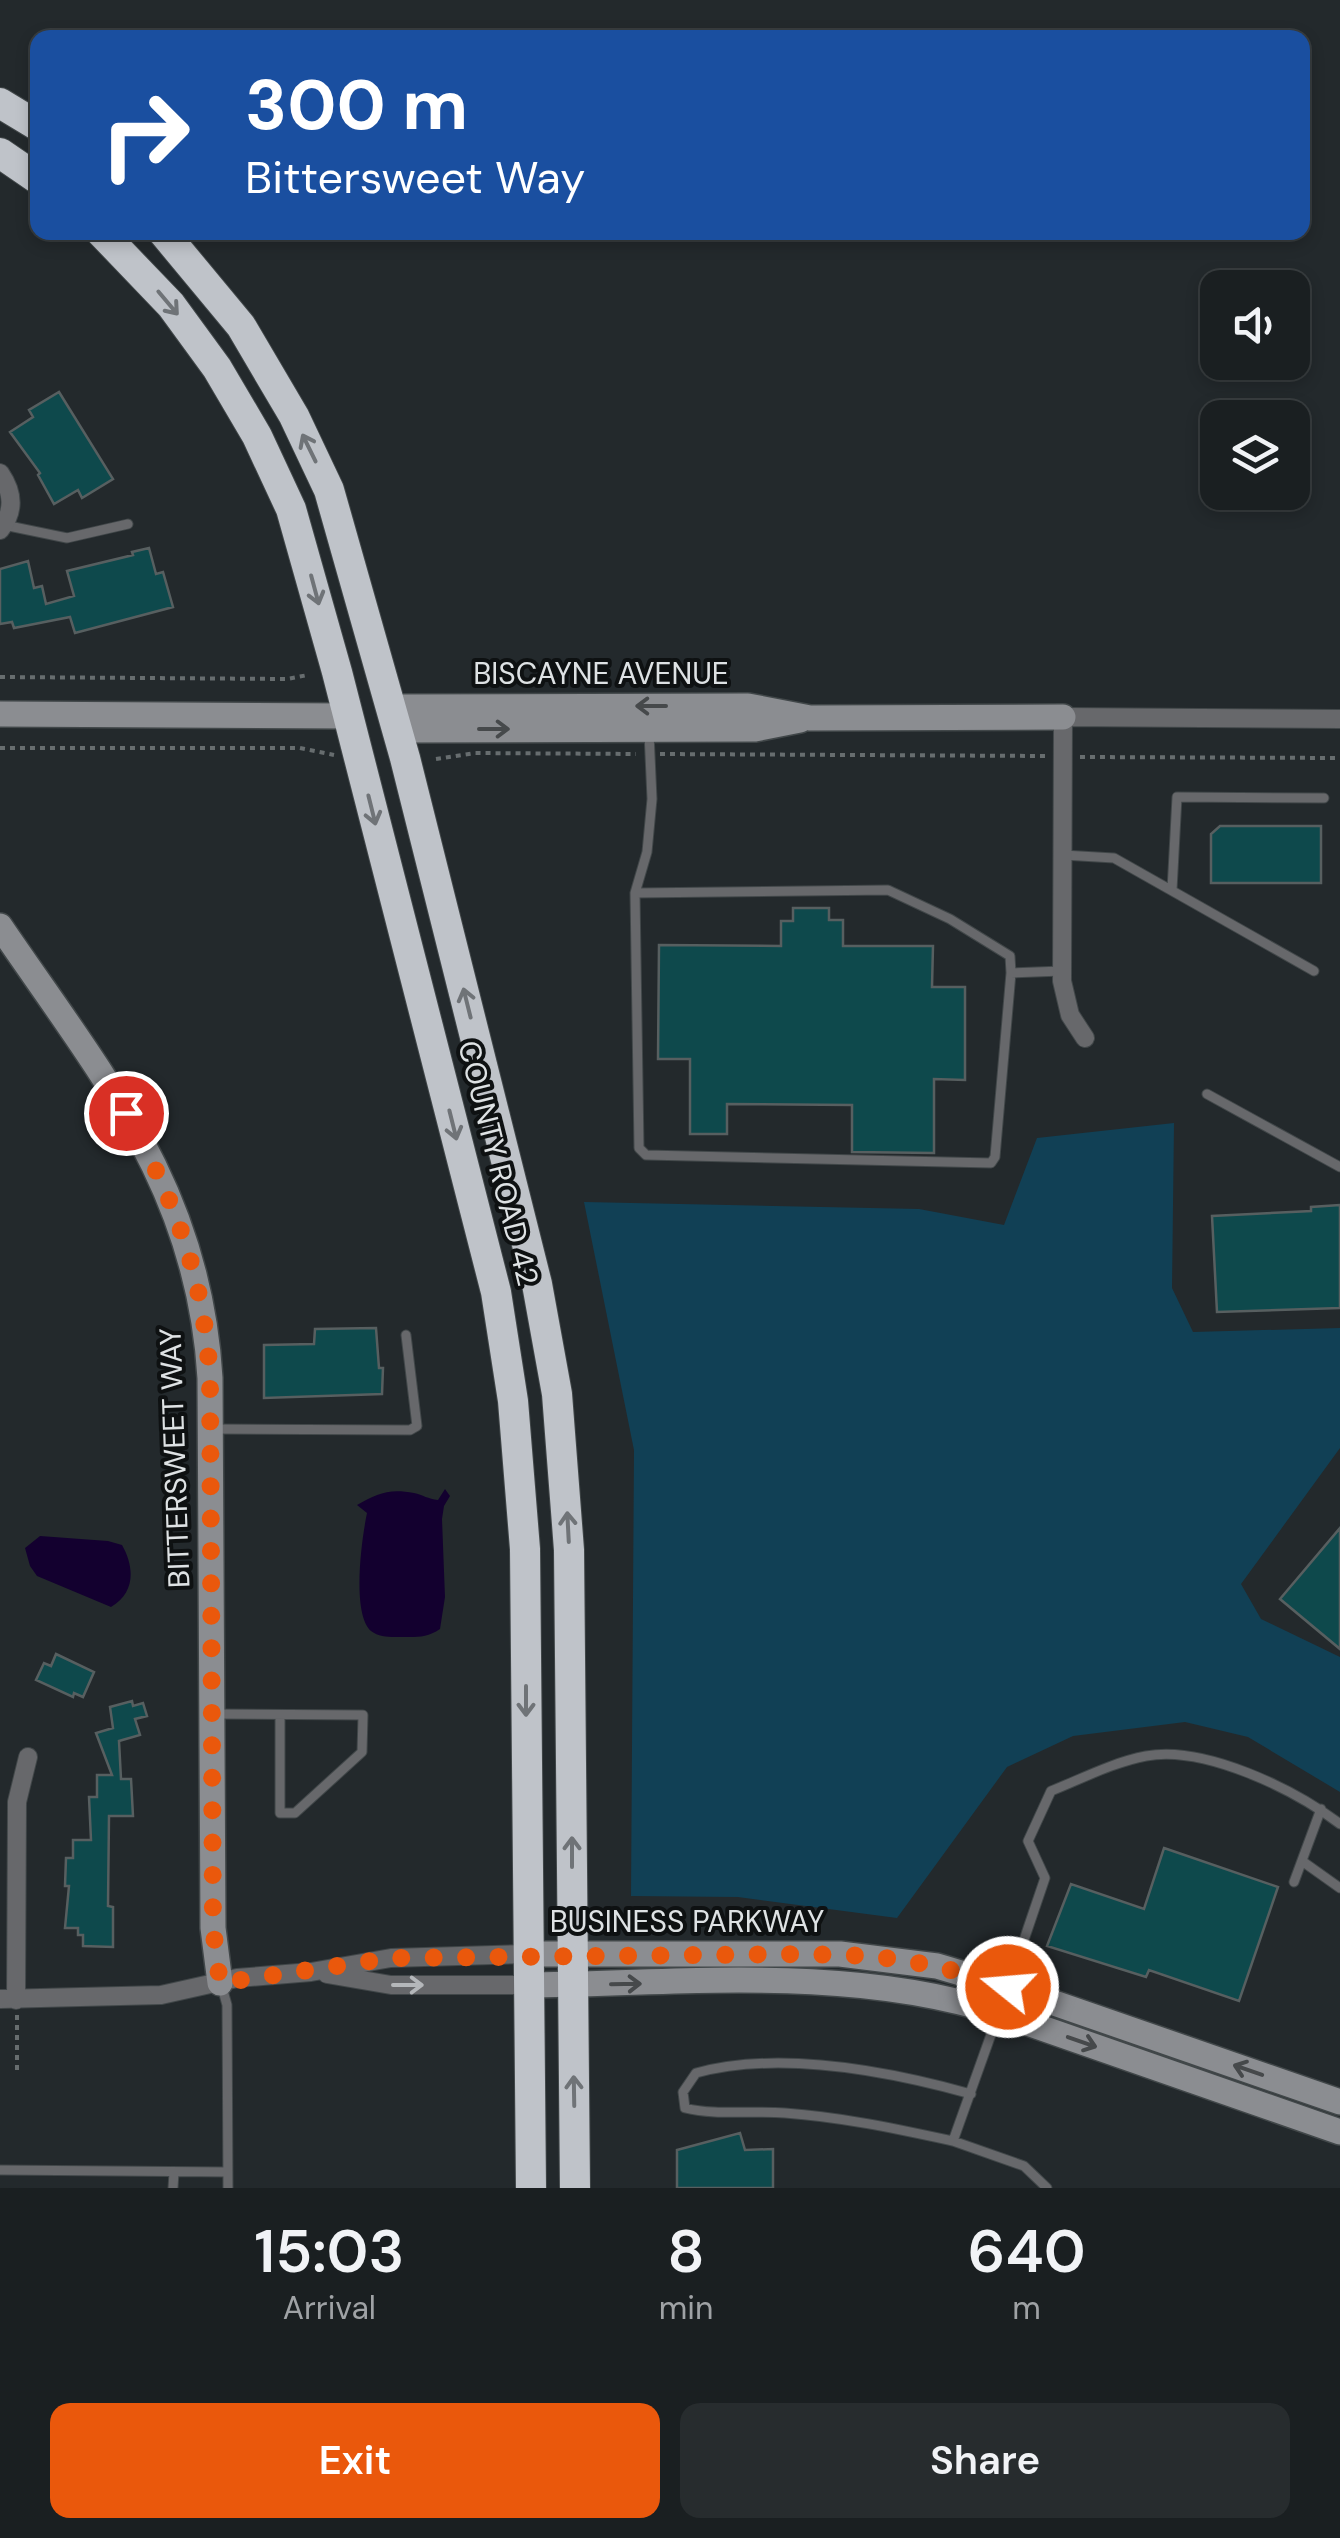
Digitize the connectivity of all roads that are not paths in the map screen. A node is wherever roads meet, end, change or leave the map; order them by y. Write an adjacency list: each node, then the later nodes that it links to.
1 (0, 102): 2 (highway)
2 (30, 121)
3 (0, 154): 4 (highway)
4 (30, 175)
5 (110, 240): 11 (highway, COUNTY ROAD 42, one-way to 11)
6 (170, 240): 13 (highway, COUNTY ROAD 42, one-way to 6)
7 (0, 473): 9 (street)
8 (128, 524): 9 (lane)
9 (2, 527)
10 (0, 714): 11 (street)
11 (347, 716): 38 (highway, COUNTY ROAD 42, one-way to 38)
12 (1063, 717): 14 (street, BISCAYNE AVENUE); 15 (street); 18 (street)
13 (393, 718): 14 (street, BISCAYNE AVENUE, one-way to 13); 16 (street, BISCAYNE AVENUE, one-way to 16); 39 (highway, COUNTY ROAD 42, one-way to 13)
14 (810, 718): 16 (street, BISCAYNE AVENUE)
15 (1340, 718)
16 (648, 742): 20 (lane)
17 (1324, 798): 19 (lane)
18 (1063, 855): 19 (lane); 22 (street)
19 (1172, 890): 23 (lane)
20 (635, 894): 24 (lane); 24 (lane)
21 (0, 926): 29 (street, BITTERSWEET WAY)
22 (1062, 971): 24 (lane); 25 (street)
23 (1314, 971)
24 (1011, 974)
25 (1085, 1038)
26 (1207, 1094): 27 (lane)
27 (1340, 1167)
28 (406, 1335): 29 (lane)
29 (210, 1429): 30 (street, BITTERSWEET WAY)
30 (212, 1714): 31 (lane); 41 (street, BITTERSWEET WAY)
31 (280, 1715): 31 (lane)
32 (28, 1758): 44 (street)
33 (1320, 1809): 34 (lane); 35 (lane); 43 (lane)
34 (1340, 1824)
35 (1302, 1861): 36 (lane); 37 (lane)
36 (1294, 1882)
37 (1340, 1888)
38 (528, 1954): 39 (street, BUSINESS PARKWAY); 40 (street, BUSINESS PARKWAY); 42 (highway, COUNTY ROAD 42)
39 (572, 1970): 42 (street, BUSINESS PARKWAY); 43 (street, BUSINESS PARKWAY); 45 (street, BUSINESS PARKWAY, one-way to 45); 56 (highway, COUNTY ROAD 42, one-way to 39)
40 (311, 1972): 41 (street, BUSINESS PARKWAY); 42 (street, BUSINESS PARKWAY, one-way to 42)
41 (220, 1983): 44 (street, BUSINESS PARKWAY); 52 (lane)
42 (528, 1985): 55 (highway, COUNTY ROAD 42)
43 (1008, 1987): 47 (street, BUSINESS PARKWAY, one-way to 43)
44 (8, 2000)
45 (999, 2013): 46 (lane); 48 (street, BUSINESS PARKWAY, one-way to 48)
46 (970, 2094): 49 (lane); 49 (lane)
47 (1340, 2102)
48 (1340, 2132)
49 (953, 2141): 57 (lane)
50 (0, 2170): 51 (lane)
51 (174, 2172): 52 (lane); 53 (lane)
52 (228, 2172): 54 (lane)
53 (173, 2188)
54 (228, 2188)
55 (531, 2188)
56 (575, 2188)
57 (1047, 2188)

